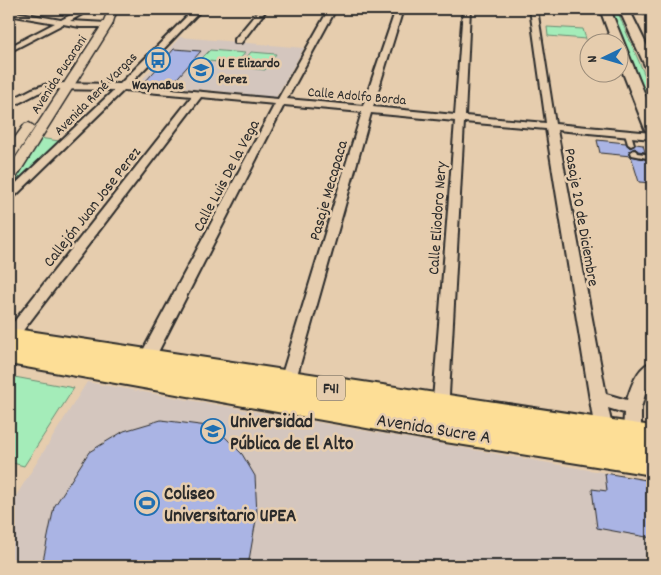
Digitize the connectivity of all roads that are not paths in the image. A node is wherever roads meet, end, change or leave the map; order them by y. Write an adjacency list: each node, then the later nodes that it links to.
1 (87, 9): 14 (street)
2 (103, 9): 15 (street, Avenida Pucarani)
3 (113, 9): 15 (street, Avenida Pucarani)
4 (198, 9): 22 (street, Avenida René Vargas)
5 (263, 9): 17 (street)
6 (333, 9): 26 (street, Calle Luis De la Vega)
7 (400, 9): 28 (street, Pasaje Mecapaca)
8 (467, 9): 29 (street, Calle Eliodoro Nery)
9 (534, 9): 30 (street, Pasaje 20 de Diciembre)
10 (604, 9): 11 (street); 16 (main road)
11 (625, 10): 12 (street); 20 (main road)
12 (652, 12)
13 (9, 13): 14 (street)
14 (62, 22): 15 (street); 18 (street)
15 (102, 26): 21 (street, Avenida Pucarani)
16 (613, 32)
17 (238, 41)
18 (9, 50)
19 (628, 68): 31 (main road)
20 (652, 68)
21 (63, 86): 22 (street, Calle Adolfo Borda); 25 (street, Calle Adolfo Borda); 34 (street, Avenida Pucarani); 36 (street, Avenida Pucarani)
22 (122, 87): 23 (street, Calle Adolfo Borda); 37 (street, Avenida René Vargas)
23 (199, 94): 26 (street, Calle Adolfo Borda); 38 (street, Callejón Juan Jose Perez)
24 (9, 95): 25 (street)
25 (21, 98): 27 (street, Calle Adolfo Borda)
26 (281, 102): 28 (street, Calle Adolfo Borda); 39 (street, Calle Luis De la Vega)
27 (9, 105)
28 (367, 110): 29 (street, Calle Adolfo Borda); 41 (street, Pasaje Mecapaca)
29 (459, 118): 30 (street, Calle Adolfo Borda); 44 (street, Calle Eliodoro Nery)
30 (551, 127): 32 (street, Calle Adolfo Borda); 42 (street, Pasaje 20 de Diciembre)
31 (652, 129)
32 (652, 136)
33 (634, 152): 35 (lane)
34 (9, 155)
35 (652, 156)
36 (9, 178)
37 (9, 196)
38 (9, 343): 39 (main road, Avenida Sucre A / F41); 44 (main road, Avenida Sucre A / F41)
39 (147, 358): 41 (main road, Avenida Sucre A / F41)
40 (652, 368): 43 (street)
41 (288, 381): 44 (main road, Avenida Sucre A / F41)
42 (599, 399): 43 (street); 45 (street, Pasaje 20 de Diciembre)
43 (632, 408): 46 (street)
44 (439, 417): 45 (main road, Avenida Sucre A / F41); 47 (main road, Avenida Sucre A / F41)
45 (604, 431): 46 (main road, Avenida Sucre A / F41)
46 (642, 437)
47 (652, 462)

